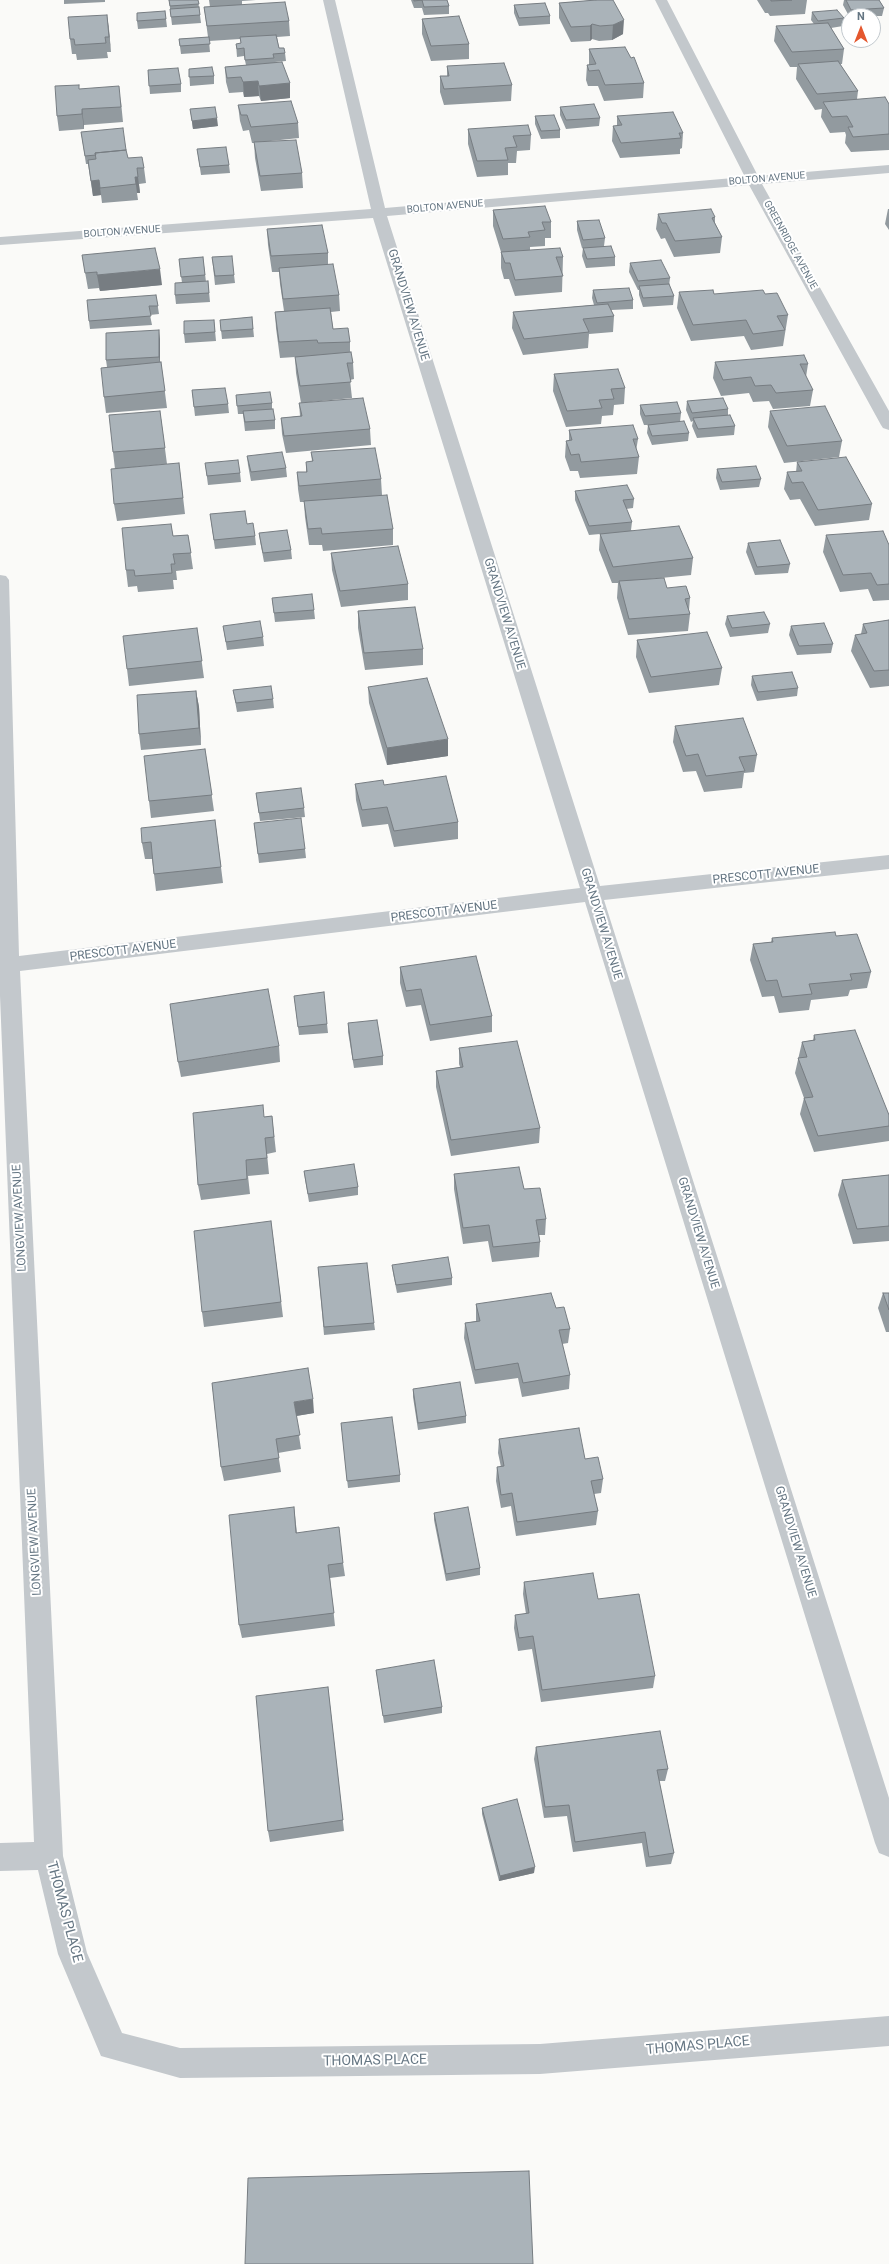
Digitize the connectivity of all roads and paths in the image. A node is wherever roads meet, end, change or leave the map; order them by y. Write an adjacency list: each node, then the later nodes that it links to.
1 (329, 0): 5 (street, GRANDVIEW AVENUE)
2 (661, 0): 4 (street, GREENRIDGE AVENUE)
3 (889, 169): 4 (street, BOLTON AVENUE)
4 (754, 181): 5 (street, BOLTON AVENUE); 7 (street, GREENRIDGE AVENUE)
5 (379, 213): 6 (street, BOLTON AVENUE); 10 (street, GRANDVIEW AVENUE)
6 (0, 241)
7 (889, 425)
8 (0, 580): 11 (street, LONGVIEW AVENUE)
9 (889, 862): 10 (street, PRESCOTT AVENUE)
10 (592, 894): 11 (street, PRESCOTT AVENUE); 12 (street, GRANDVIEW AVENUE)
11 (4, 966): 13 (street, LONGVIEW AVENUE)
12 (887, 1832)
13 (49, 1856): 14 (street, THOMAS PLACE); 15 (street, THOMAS PLACE)
14 (0, 1857)
15 (889, 2031)

